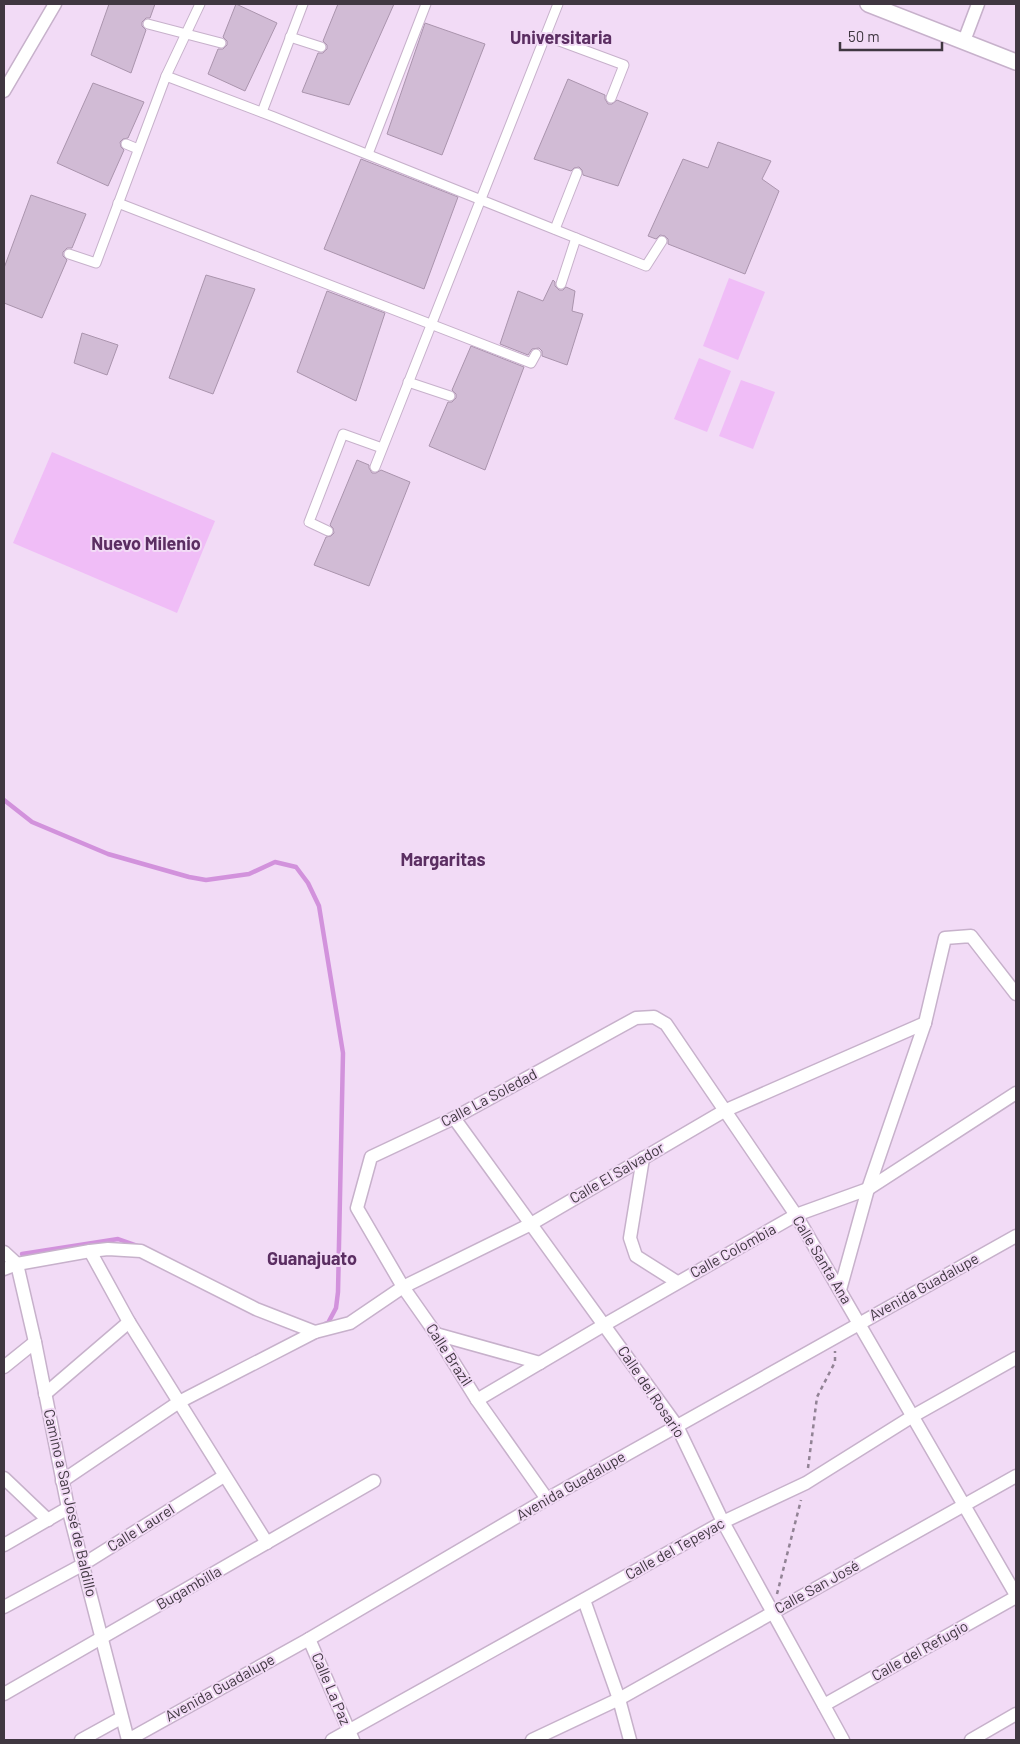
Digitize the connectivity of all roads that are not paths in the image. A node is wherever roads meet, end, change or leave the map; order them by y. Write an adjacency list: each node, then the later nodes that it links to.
1 (55, 4): 17 (street)
2 (200, 4): 9 (street)
3 (303, 4): 11 (street)
4 (426, 4): 22 (street)
5 (558, 4): 10 (street)
6 (868, 4): 12 (street)
7 (978, 4): 12 (street)
8 (148, 24): 9 (street)
9 (186, 34): 13 (street); 16 (street)
10 (546, 36): 18 (street); 24 (street)
11 (290, 37): 14 (street); 19 (street)
12 (964, 41): 15 (street)
13 (220, 43)
14 (320, 47)
15 (1016, 62)
16 (166, 76): 19 (street); 21 (street)
17 (4, 91)
18 (611, 98)
19 (262, 112): 22 (street)
20 (126, 144): 21 (street)
21 (138, 149): 25 (street)
22 (368, 154): 24 (street)
23 (578, 173): 26 (street)
24 (481, 200): 26 (street); 31 (street)
25 (118, 203): 29 (street); 31 (street)
26 (555, 229): 27 (street)
27 (576, 238): 28 (street); 30 (street)
28 (662, 242)
29 (69, 254)
30 (561, 284)
31 (431, 325): 32 (street); 33 (street)
32 (536, 354)
33 (408, 382): 34 (street); 35 (street)
34 (450, 396)
35 (382, 448): 36 (street); 37 (street)
36 (375, 467)
37 (328, 530)
38 (1016, 994): 40 (street)
39 (654, 1017): 42 (street, Calle Santa Ana); 43 (street, Calle La Soledad)
40 (925, 1023): 42 (street, Calle El Salvador); 45 (street)
41 (1016, 1093): 45 (street, Calle Colombia)
42 (724, 1111): 44 (street, Calle El Salvador); 47 (street, Calle Santa Ana)
43 (454, 1118): 46 (street, Calle La Soledad); 48 (street, Calle del Rosario)
44 (644, 1158): 48 (street, Calle El Salvador); 54 (street)
45 (868, 1189): 47 (street, Calle Colombia); 56 (street)
46 (357, 1208): 55 (street, Calle Brazil)
47 (796, 1215): 54 (street, Calle Colombia); 56 (street, Calle Santa Ana)
48 (531, 1224): 55 (street, Calle El Salvador); 59 (street, Calle del Rosario)
49 (1016, 1236): 58 (street, Avenida Guadalupe)
50 (90, 1251): 52 (street); 57 (street); 60 (street)
51 (4, 1252): 52 (street)
52 (16, 1264): 53 (street); 62 (street, Camino a San José de Baldillo)
53 (4, 1269)
54 (677, 1282): 59 (street, Calle Colombia)
55 (403, 1287): 60 (street, Calle El Salvador); 61 (street, Calle Brazil)
56 (840, 1290): 58 (street, Calle Santa Ana)
57 (129, 1322): 66 (street); 68 (street)
58 (860, 1323): 69 (street, Calle Santa Ana); 70 (street, Avenida Guadalupe)
59 (604, 1325): 64 (street, Calle Colombia); 70 (street, Calle del Rosario)
60 (315, 1332): 68 (street, Calle El Salvador)
61 (436, 1334): 64 (street); 67 (street, Calle Brazil)
62 (35, 1342): 65 (street); 66 (street, Camino a San José de Baldillo)
63 (1016, 1358): 69 (street, Calle del Tepeyac)
64 (540, 1363): 67 (street, Calle Colombia)
65 (4, 1367)
66 (45, 1394): 74 (street, Camino a San José de Baldillo)
67 (477, 1400): 76 (street, Calle Brazil)
68 (178, 1402): 71 (street); 74 (street, Calle El Salvador)
69 (913, 1416): 77 (street, Calle Santa Ana); 80 (street, Calle del Tepeyac)
70 (677, 1426): 76 (street, Avenida Guadalupe); 80 (street, Calle del Rosario)
71 (224, 1476): 81 (street); 83 (street, Calle Laurel)
72 (1016, 1476): 77 (street, Calle San José)
73 (4, 1478): 79 (street)
74 (62, 1481): 78 (street, Camino a San José de Baldillo)
75 (374, 1481): 81 (street, Bugambilla)
76 (547, 1499): 89 (street, Avenida Guadalupe)
77 (965, 1506): 84 (street, Calle Santa Ana); 87 (street, Calle San José)
78 (68, 1508): 79 (street); 83 (street, Camino a San José de Baldillo)
79 (48, 1520): 82 (street)
80 (723, 1522): 85 (street, Calle del Tepeyac); 87 (street, Calle del Rosario)
81 (267, 1543): 88 (street, Bugambilla)
82 (4, 1545)
83 (82, 1564): 86 (street, Calle Laurel); 88 (street, Camino a San José de Baldillo)
84 (1016, 1596): 92 (street, Calle del Refugio)
85 (584, 1600): 91 (street); 95 (street, Calle del Tepeyac)
86 (4, 1607)
87 (772, 1613): 91 (street, Calle San José); 92 (street, Calle del Rosario)
88 (101, 1638): 90 (street, Bugambilla); 94 (street, Camino a San José de Baldillo)
89 (309, 1639): 95 (street, Calle La Paz); 97 (street, Avenida Guadalupe)
90 (4, 1694)
91 (619, 1699): 99 (street, Calle San José); 100 (street)
92 (824, 1704): 101 (street, Calle del Rosario)
93 (1016, 1714): 102 (street)
94 (121, 1718): 96 (street); 97 (street, Camino a San José de Baldillo)
95 (351, 1736): 98 (street, Calle del Tepeyac)
96 (81, 1740)
97 (128, 1740)
98 (332, 1740)
99 (532, 1740)
100 (630, 1740)
101 (843, 1740)
102 (971, 1740)

